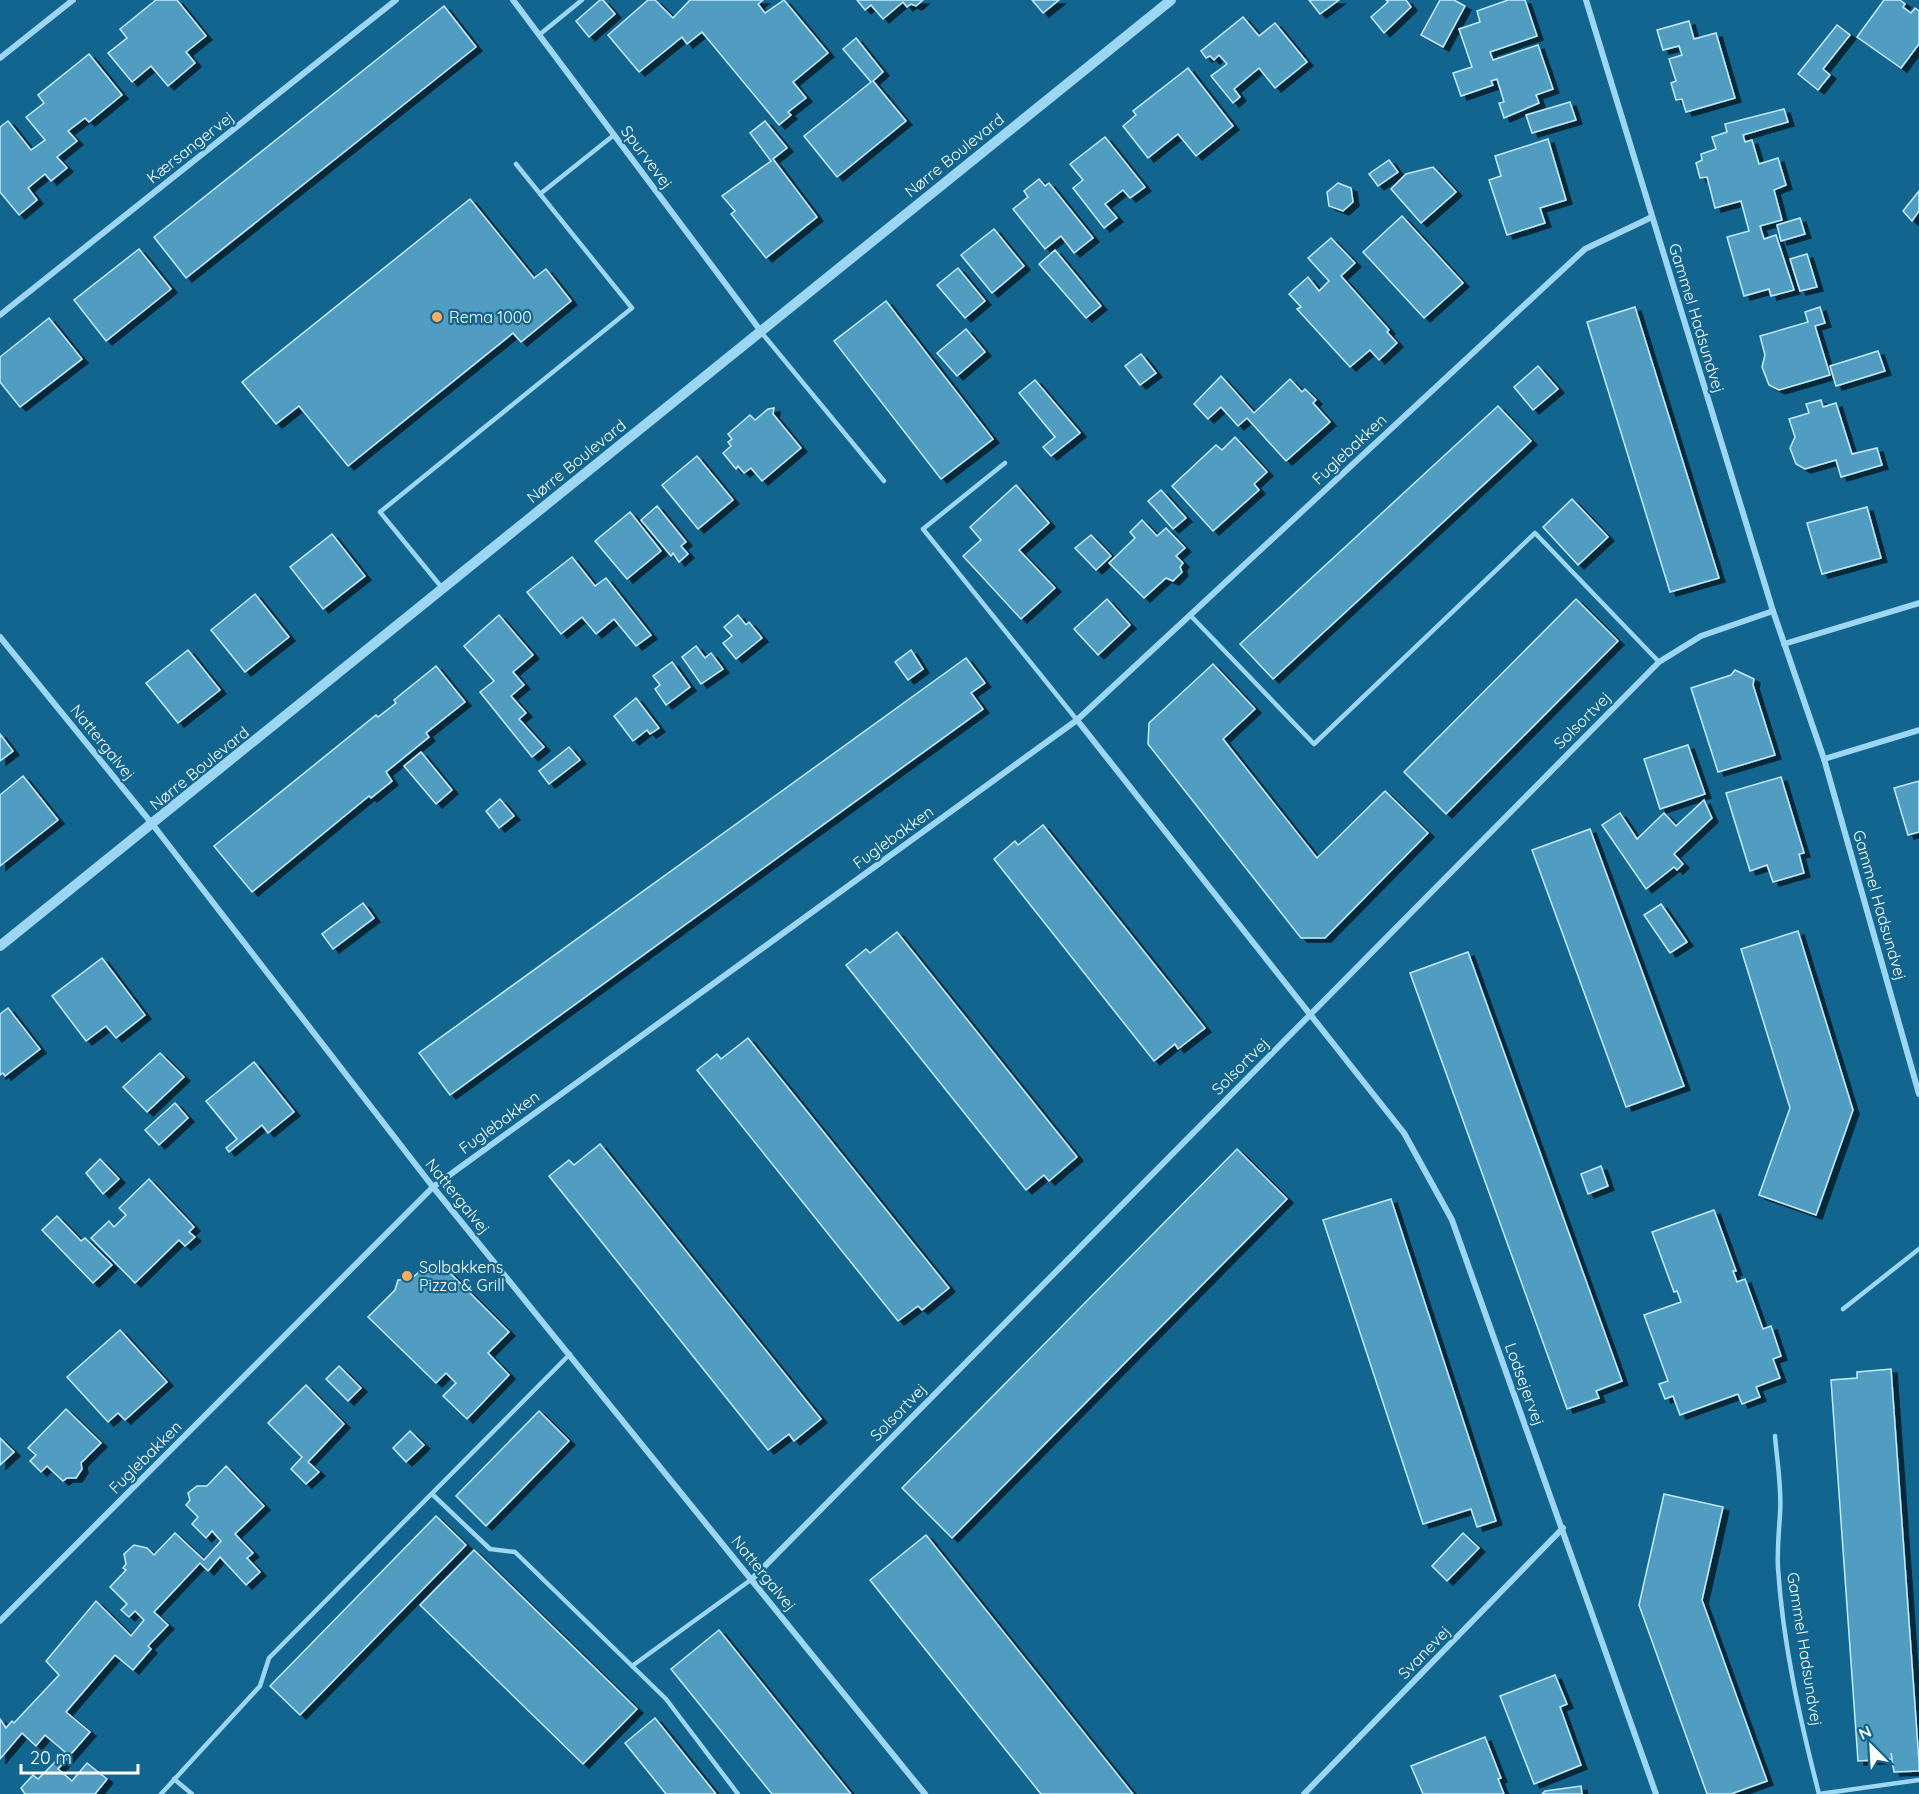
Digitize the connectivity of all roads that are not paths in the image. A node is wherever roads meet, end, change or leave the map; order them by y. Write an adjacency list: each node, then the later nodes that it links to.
1 (73, 0): 8 (street)
2 (396, 0): 13 (street, Kærsangervej)
3 (513, 0): 7 (street, Spurvevej)
4 (582, 0): 7 (lane)
5 (1171, 0): 14 (street, Nørre Boulevard)
6 (1586, 0): 12 (street, Gammel Hadsundvej)
7 (539, 35): 9 (street, Spurvevej)
8 (0, 58)
9 (614, 135): 11 (lane); 14 (street, Spurvevej)
10 (516, 164): 11 (lane)
11 (540, 194): 17 (lane)
12 (1652, 217): 19 (street, Gammel Hadsundvej); 20 (street, Fuglebakken)
13 (0, 315)
14 (760, 330): 16 (lane); 17 (street, Nørre Boulevard)
15 (1005, 463): 24 (lane)
16 (884, 481)
17 (442, 589): 27 (street, Nørre Boulevard)
18 (1919, 603): 22 (street)
19 (1773, 611): 22 (street, Gammel Hadsundvej); 23 (street, Solsortvej)
20 (1190, 615): 23 (lane); 24 (street, Fuglebakken)
21 (0, 637): 27 (street, Nattergalvej)
22 (1784, 644): 26 (street, Gammel Hadsundvej)
23 (1659, 662): 29 (street, Solsortvej)
24 (1077, 720): 29 (street); 31 (street, Fuglebakken)
25 (1919, 730): 26 (street)
26 (1824, 759): 30 (street, Gammel Hadsundvej)
27 (153, 825): 28 (street, Nørre Boulevard); 31 (street, Nattergalvej)
28 (0, 946)
29 (1311, 1013): 37 (street, Lodsejervej); 38 (street, Solsortvej)
30 (1919, 1094)
31 (433, 1187): 34 (street, Nattergalvej); 39 (street, Fuglebakken)
32 (1919, 1249): 33 (lane)
33 (1843, 1308)
34 (570, 1354): 36 (lane); 38 (street, Nattergalvej)
35 (1775, 1436): 49 (lane, Gammel Hadsundvej)
36 (432, 1494): 40 (lane); 41 (lane)
37 (1563, 1528): 47 (street, Svanevej); 48 (street, Lodsejervej)
38 (752, 1579): 40 (lane); 46 (street, Nattergalvej)
39 (0, 1621)
40 (632, 1666): 45 (lane)
41 (174, 1779): 43 (lane); 44 (lane)
42 (1919, 1780): 49 (lane, Gammel Hadsundvej)
43 (160, 1794)
44 (192, 1794)
45 (738, 1794)
46 (925, 1794)
47 (1304, 1794)
48 (1656, 1794)
49 (1819, 1794)

